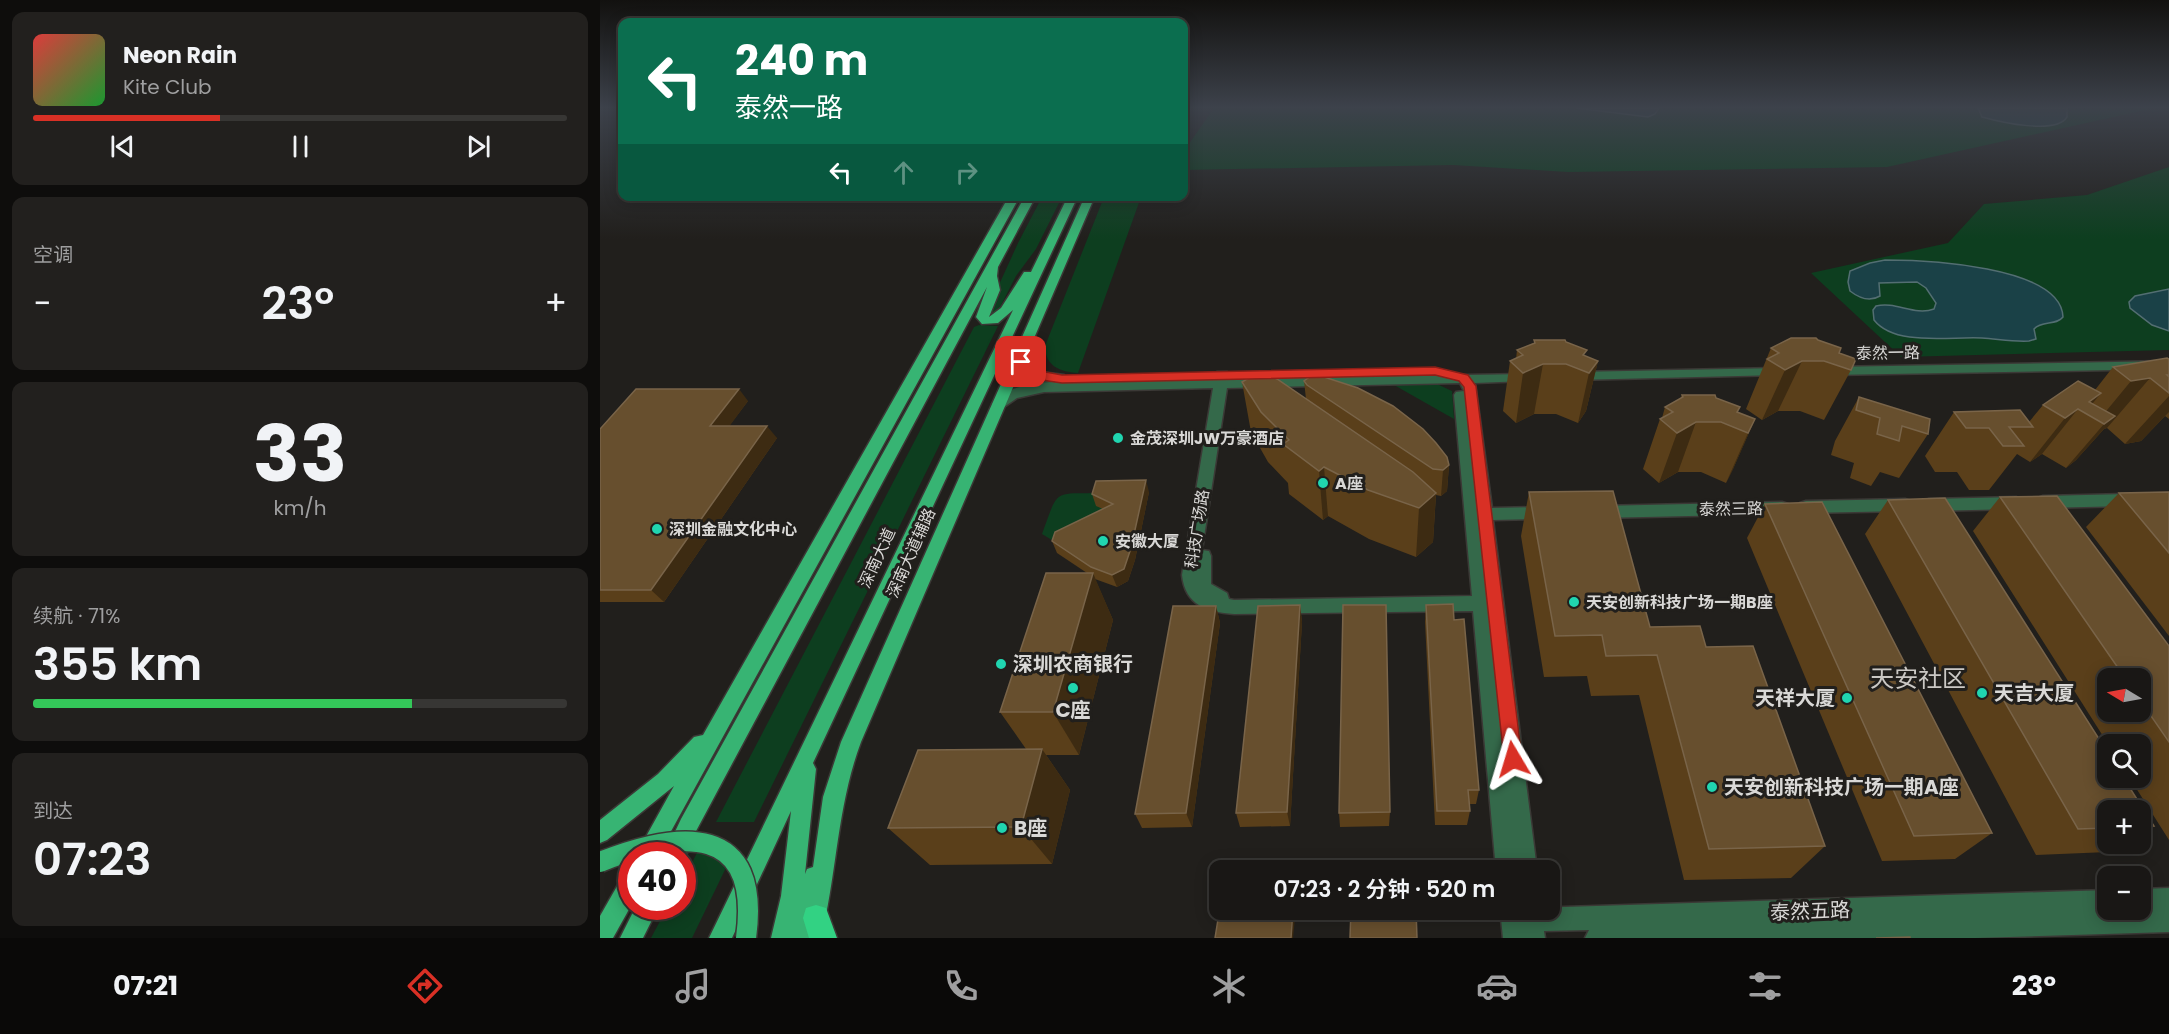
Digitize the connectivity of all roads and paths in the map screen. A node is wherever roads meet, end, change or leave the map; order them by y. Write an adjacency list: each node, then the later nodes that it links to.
1 (1013, 201): 19 (main road)
2 (1028, 201): 7 (main road)
3 (1071, 201): 5 (main road, 深南大道)
4 (1088, 201): 8 (main road, 深南大道辅路)
5 (1054, 235): 6 (main road, 深南大道); 8 (main road)
6 (1042, 260): 7 (main road); 26 (main road, 深南大道)
7 (993, 268): 9 (main road)
8 (1054, 279): 10 (main road, 深南大道辅路)
9 (951, 345): 19 (main road); 29 (main road)
10 (1021, 354): 17 (street); 18 (main road, 深南大道辅路)
11 (2169, 365): 12 (street, 泰然一路)
12 (1812, 371)
13 (1789, 372): 15 (street)
14 (1539, 376): 16 (street)
15 (1563, 376)
16 (1463, 378): 17 (street); 23 (street)
17 (1226, 379): 18 (street); 24 (street, 科技广场路)
18 (999, 404): 30 (main road, 深南大道辅路)
19 (885, 429): 25 (main road)
20 (2169, 499): 21 (street, 泰然三路)
21 (2169, 508)
22 (1556, 517): 23 (street)
23 (1479, 518): 24 (street)
24 (1488, 599): 31 (street); 32 (street)
25 (738, 693): 27 (main road); 28 (main road)
26 (819, 730): 44 (main road, 深南大道); 46 (main road)
27 (600, 832)
28 (653, 842)
29 (681, 842)
30 (827, 843): 41 (main road, 深南大道辅路); 47 (main road)
31 (1506, 860)
32 (1525, 860)
33 (600, 862): 45 (main road, bridge)
34 (2169, 899): 35 (street)
35 (2151, 900)
36 (2097, 901): 40 (street, 泰然五路)
37 (618, 906): 42 (main road)
38 (641, 920): 43 (main road)
39 (2169, 921): 48 (street, 泰然五路)
40 (1522, 922)
41 (817, 931)
42 (600, 938)
43 (631, 938)
44 (720, 938)
45 (746, 938)
46 (782, 938)
47 (790, 938)
48 (1596, 938)

